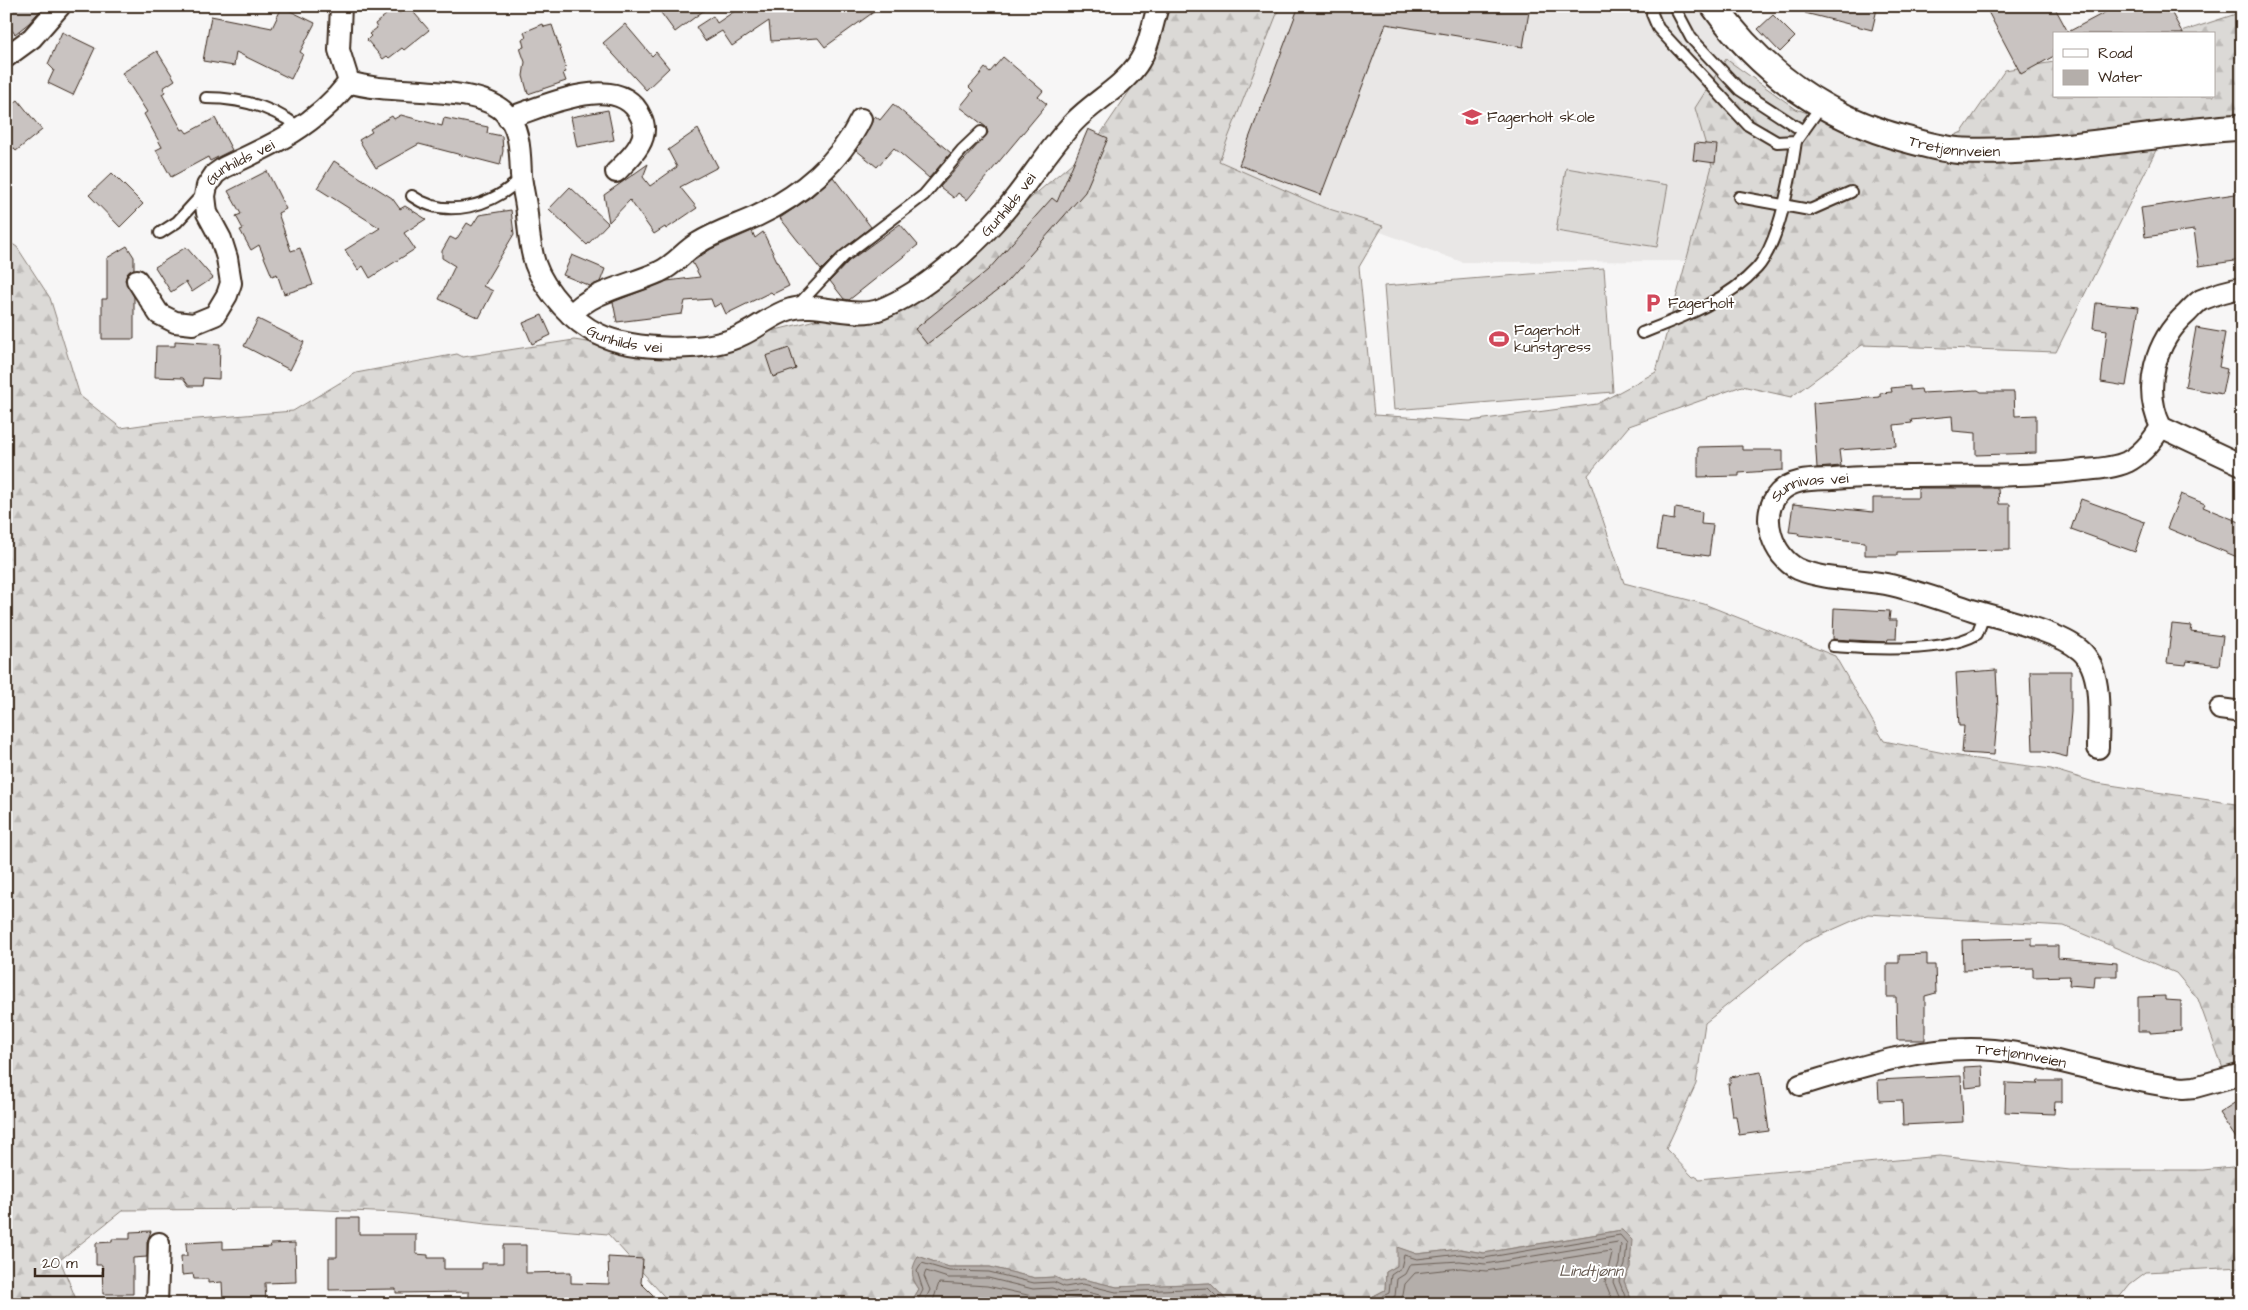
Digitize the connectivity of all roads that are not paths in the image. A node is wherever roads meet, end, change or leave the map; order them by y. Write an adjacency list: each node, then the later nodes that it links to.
1 (60, 6): 7 (street)
2 (341, 6): 8 (street)
3 (1158, 6): 28 (street, Gunhilds vei)
4 (1653, 6): 17 (lane)
5 (1674, 6): 15 (lane)
6 (1714, 6): 10 (street, Tretjønnveien)
7 (6, 57)
8 (349, 82): 11 (street); 14 (street, Gunhilds vei)
9 (206, 98): 14 (lane)
10 (1821, 106): 13 (street, Tretjønnveien); 15 (lane)
11 (508, 118): 18 (street); 19 (street, Gunhilds vei)
12 (861, 119): 29 (street, Gunhilds vei)
13 (2242, 127)
14 (300, 128): 21 (street, Gunhilds vei)
15 (1803, 131): 17 (lane)
16 (981, 132): 28 (lane, Gunhilds vei)
17 (1796, 141): 24 (lane)
18 (616, 172)
19 (522, 178): 22 (lane); 29 (street, Gunhilds vei)
20 (1852, 192): 24 (lane)
21 (205, 196): 25 (lane); 26 (street, Gunhilds vei)
22 (412, 196)
23 (1740, 197): 24 (lane)
24 (1783, 204): 30 (lane)
25 (160, 233)
26 (137, 280)
27 (2242, 288): 31 (street)
28 (795, 307): 29 (street, Gunhilds vei)
29 (570, 315)
30 (1642, 333)
31 (2161, 427): 32 (street); 33 (street, Sunnivas vei)
32 (2242, 465)
33 (1985, 614): 34 (lane); 37 (street, Sunnivas vei)
34 (1833, 646)
35 (2220, 709): 36 (street)
36 (2242, 712)
37 (2098, 748)
38 (2242, 1074): 39 (street, Tretjønnveien)
39 (1800, 1085)
40 (159, 1243): 41 (street)
41 (157, 1304)

